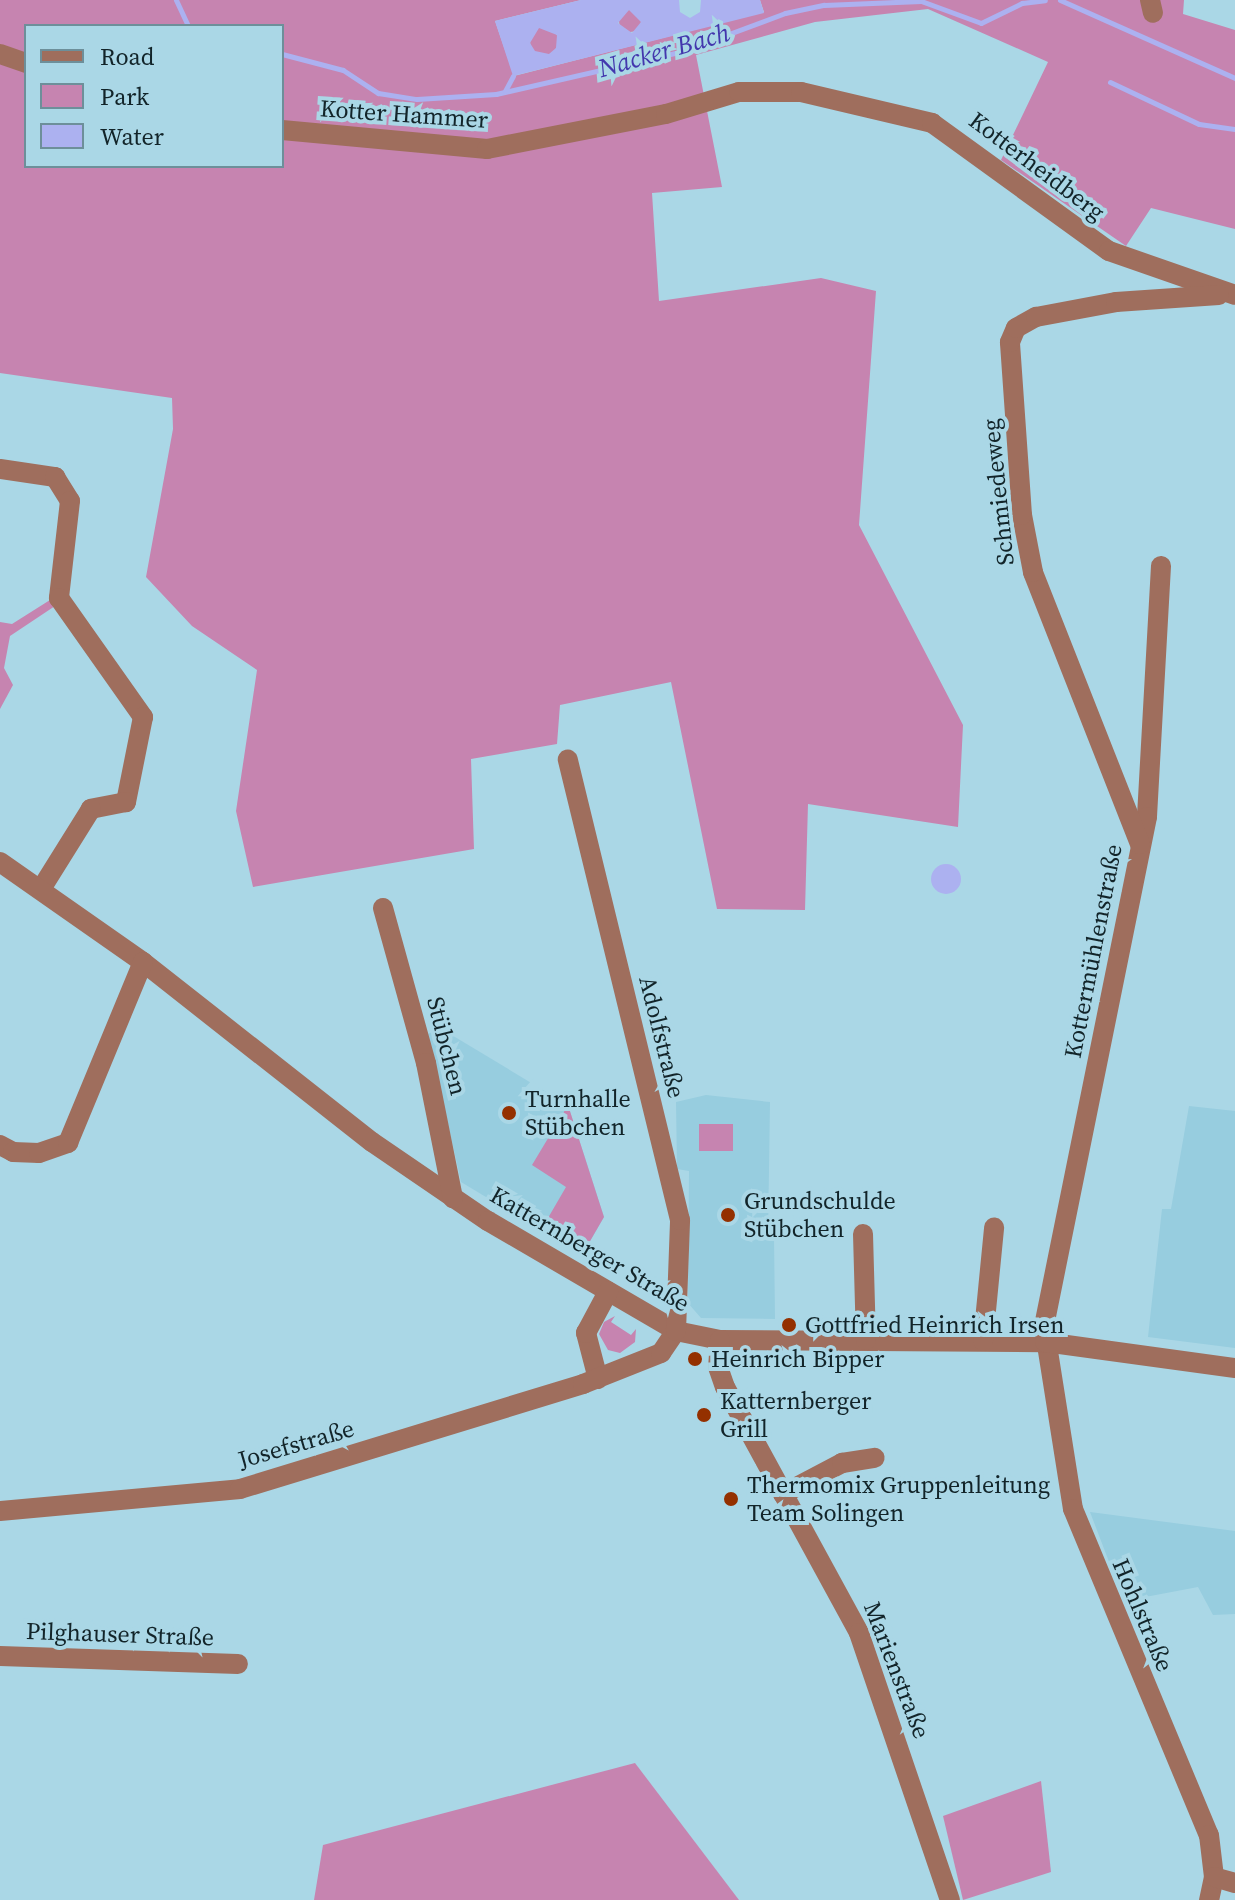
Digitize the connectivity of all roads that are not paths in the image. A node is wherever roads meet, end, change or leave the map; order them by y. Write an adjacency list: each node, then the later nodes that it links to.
1 (0, 54): 2 (street)
2 (24, 62)
3 (709, 102): 4 (street, Kotter Hammer); 5 (street, Kotterheidberg)
4 (284, 130)
5 (1229, 295): 9 (street, Schmiedeweg)
6 (0, 469): 11 (street)
7 (1161, 566): 9 (street, Kottermühlenstraße)
8 (568, 759): 19 (street, Adolfstraße)
9 (1140, 844): 23 (street, Kottermühlenstraße)
10 (0, 862): 11 (street, Katternberger Straße)
11 (41, 889): 13 (street, Katternberger Straße)
12 (383, 908): 15 (street, Stübchen)
13 (143, 962): 14 (street); 15 (street, Katternberger Straße)
14 (0, 1145)
15 (453, 1198): 18 (street, Katternberger Straße)
16 (994, 1228): 22 (street)
17 (863, 1234): 21 (street)
18 (608, 1292): 19 (street, Katternberger Straße); 25 (street)
19 (676, 1331): 20 (street, Katternberger Straße); 25 (street, Josefstraße)
20 (720, 1340): 21 (street, Katternberger Straße); 27 (street, Marienstraße)
21 (866, 1340): 22 (street, Katternberger Straße)
22 (983, 1341): 23 (street, Katternberger Straße)
23 (1045, 1342): 24 (street, Katternberger Straße); 31 (street, Hohlstraße)
24 (1235, 1368)
25 (598, 1379): 28 (street, Josefstraße)
26 (875, 1458): 27 (street)
27 (783, 1494): 33 (street, Marienstraße)
28 (0, 1511)
29 (0, 1656): 30 (street, Pilghauser Straße)
30 (238, 1664)
31 (1214, 1877): 32 (street); 34 (street, Hohlstraße)
32 (1235, 1883)
33 (950, 1900)
34 (1209, 1900)

